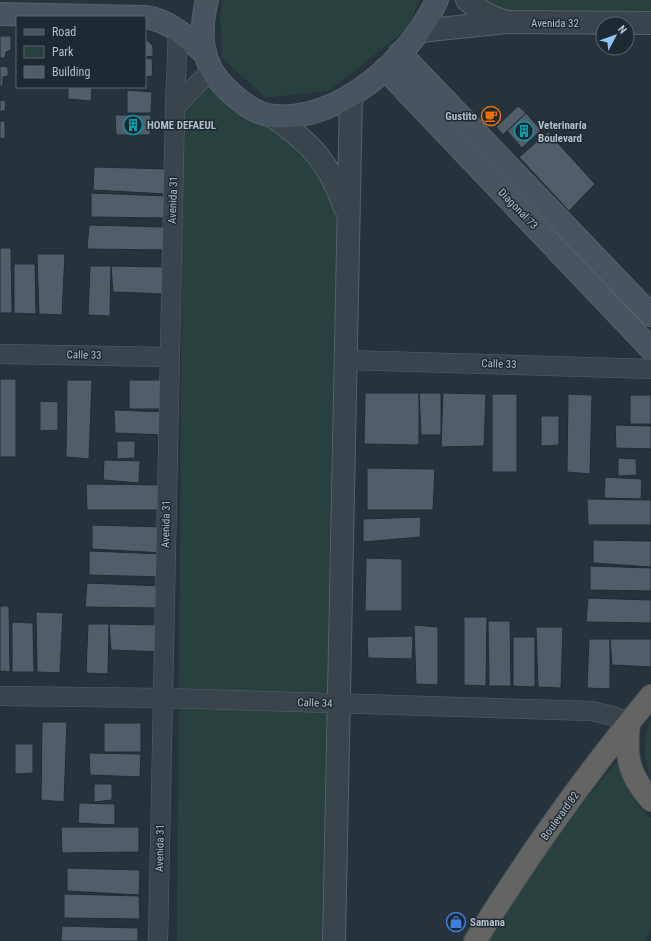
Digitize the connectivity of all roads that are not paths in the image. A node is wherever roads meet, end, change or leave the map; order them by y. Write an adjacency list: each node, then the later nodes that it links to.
1 (207, 0): 12 (main road)
2 (437, 0): 10 (main road)
3 (467, 0): 7 (street, Avenida 32)
4 (0, 14): 5 (main road)
5 (95, 16)
6 (146, 17): 9 (main road)
7 (507, 22): 8 (street, Avenida 32); 10 (street, Avenida 32)
8 (651, 23)
9 (178, 30): 12 (main road); 15 (street, Avenida 31)
10 (420, 31): 11 (main road)
11 (400, 53): 13 (main road); 18 (main road, Diagonal 73)
12 (207, 61): 15 (street); 16 (main road)
13 (385, 69): 14 (main road); 19 (main road, Diagonal 73)
14 (351, 95): 16 (main road); 17 (street)
15 (175, 107): 21 (street, Avenida 31)
16 (272, 116): 17 (street)
17 (349, 218): 22 (street)
18 (651, 315)
19 (651, 349)
20 (0, 354): 21 (street, Calle 33)
21 (169, 357): 26 (street, Avenida 31)
22 (346, 360): 23 (street, Calle 33); 27 (street)
23 (651, 369)
24 (0, 696): 26 (street, Calle 34)
25 (651, 696): 28 (highway, Boulevard 82)
26 (164, 698): 27 (street, Calle 34); 30 (street, Avenida 31)
27 (339, 704): 28 (street, Calle 34); 31 (street)
28 (629, 722): 29 (highway); 32 (highway, Boulevard 82)
29 (651, 800)
30 (158, 941)
31 (334, 941)
32 (475, 941)

